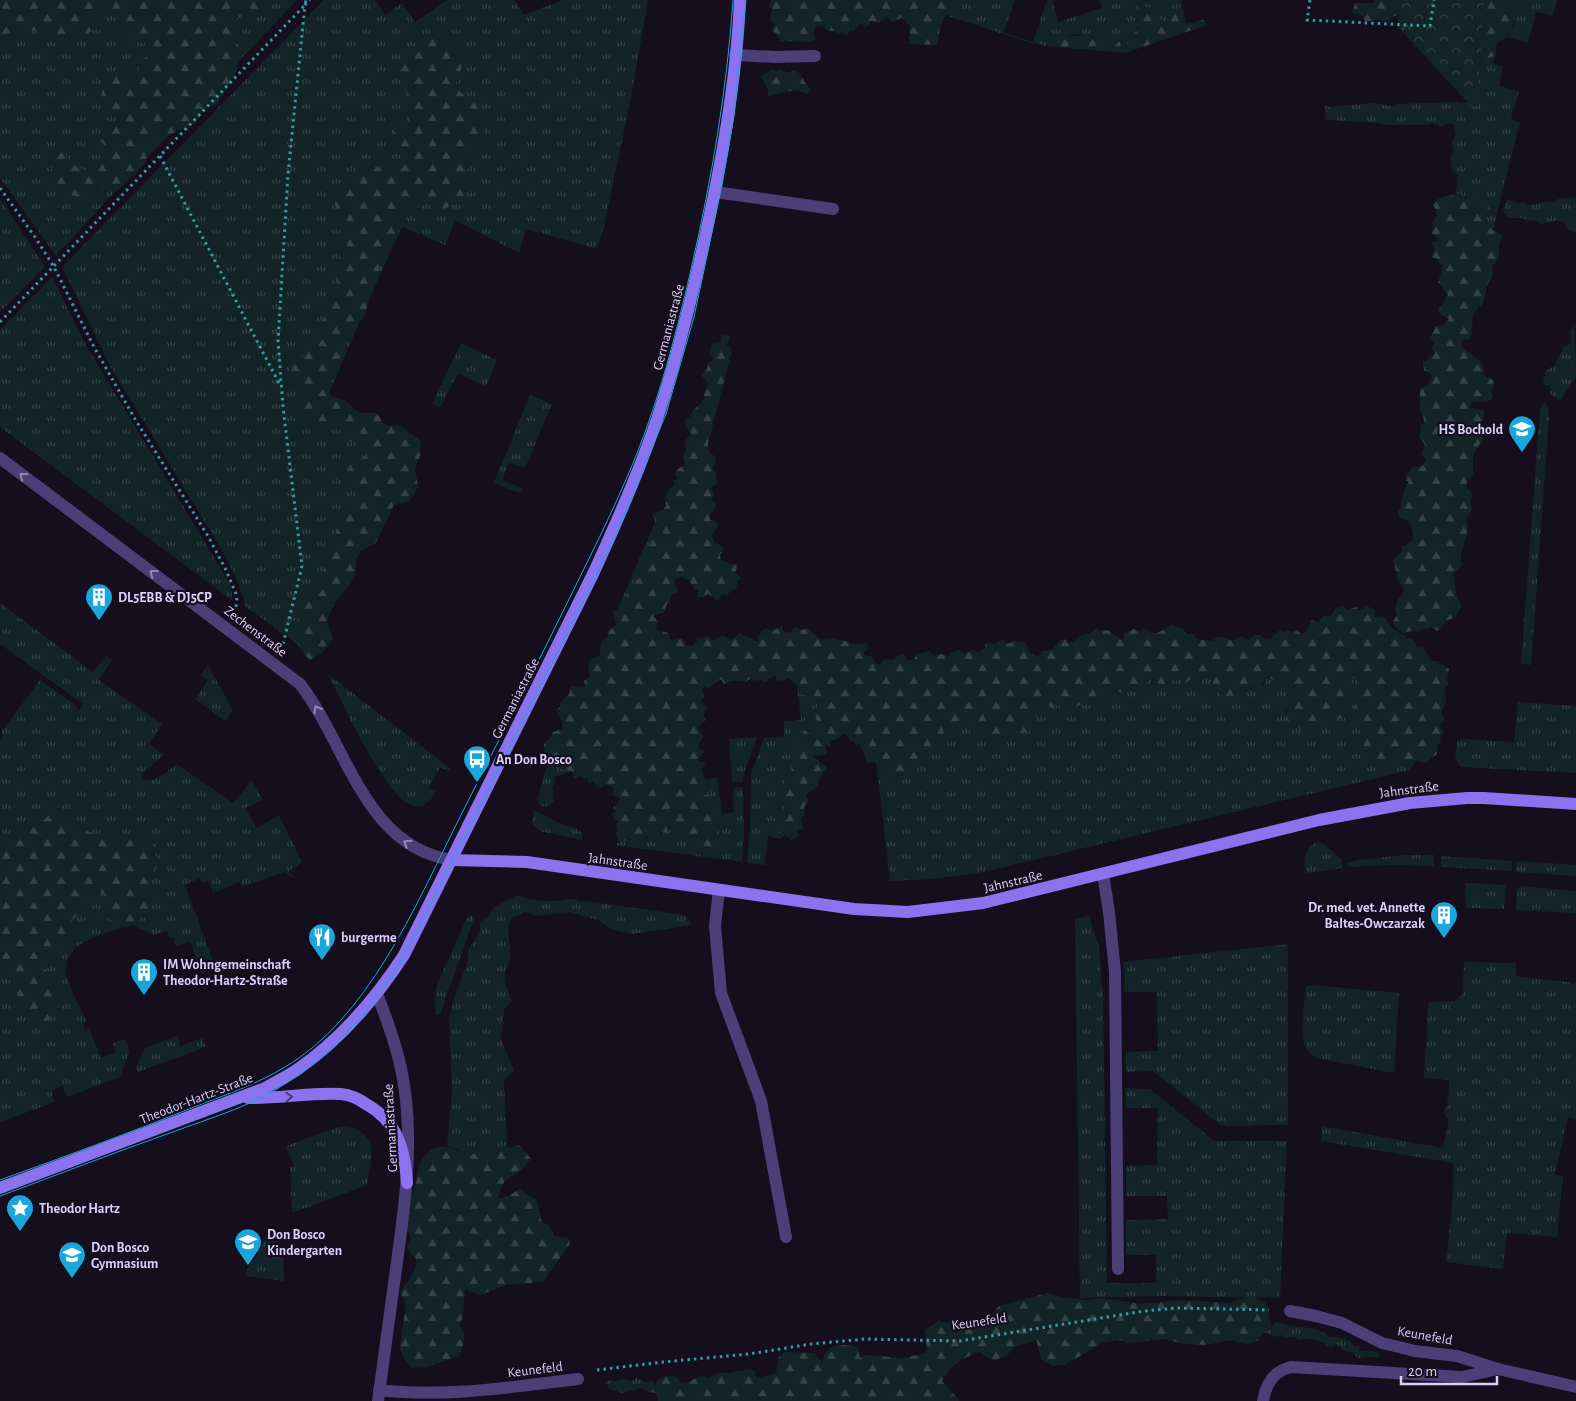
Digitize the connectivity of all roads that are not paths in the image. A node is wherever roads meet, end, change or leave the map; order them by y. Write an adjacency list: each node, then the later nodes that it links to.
1 (740, 0): 2 (main road, Germaniastraße)
2 (735, 55): 3 (street); 4 (main road, Germaniastraße)
3 (815, 56)
4 (715, 192): 5 (street); 8 (main road, Germaniastraße)
5 (833, 209)
6 (0, 458): 8 (street, Zechenstraße, one-way to 6)
7 (1576, 804): 9 (main road, Jahnstraße)
8 (452, 860): 10 (main road, Jahnstraße); 11 (main road, Germaniastraße)
9 (1103, 874): 10 (main road, Jahnstraße); 16 (street)
10 (719, 890): 15 (street)
11 (377, 994): 12 (main road, Theodor-Hartz-Straße); 13 (street, Germaniastraße)
12 (240, 1098): 13 (main road, one-way to 13); 14 (main road, Theodor-Hartz-Straße)
13 (407, 1183): 21 (street, Germaniastraße)
14 (0, 1188)
15 (786, 1237)
16 (1118, 1269)
17 (1290, 1312): 18 (street, Keunefeld)
18 (1498, 1369): 20 (street, Keunefeld); 22 (street)
19 (578, 1379): 21 (street, Keunefeld)
20 (1576, 1387)
21 (378, 1395)
22 (1263, 1401)

